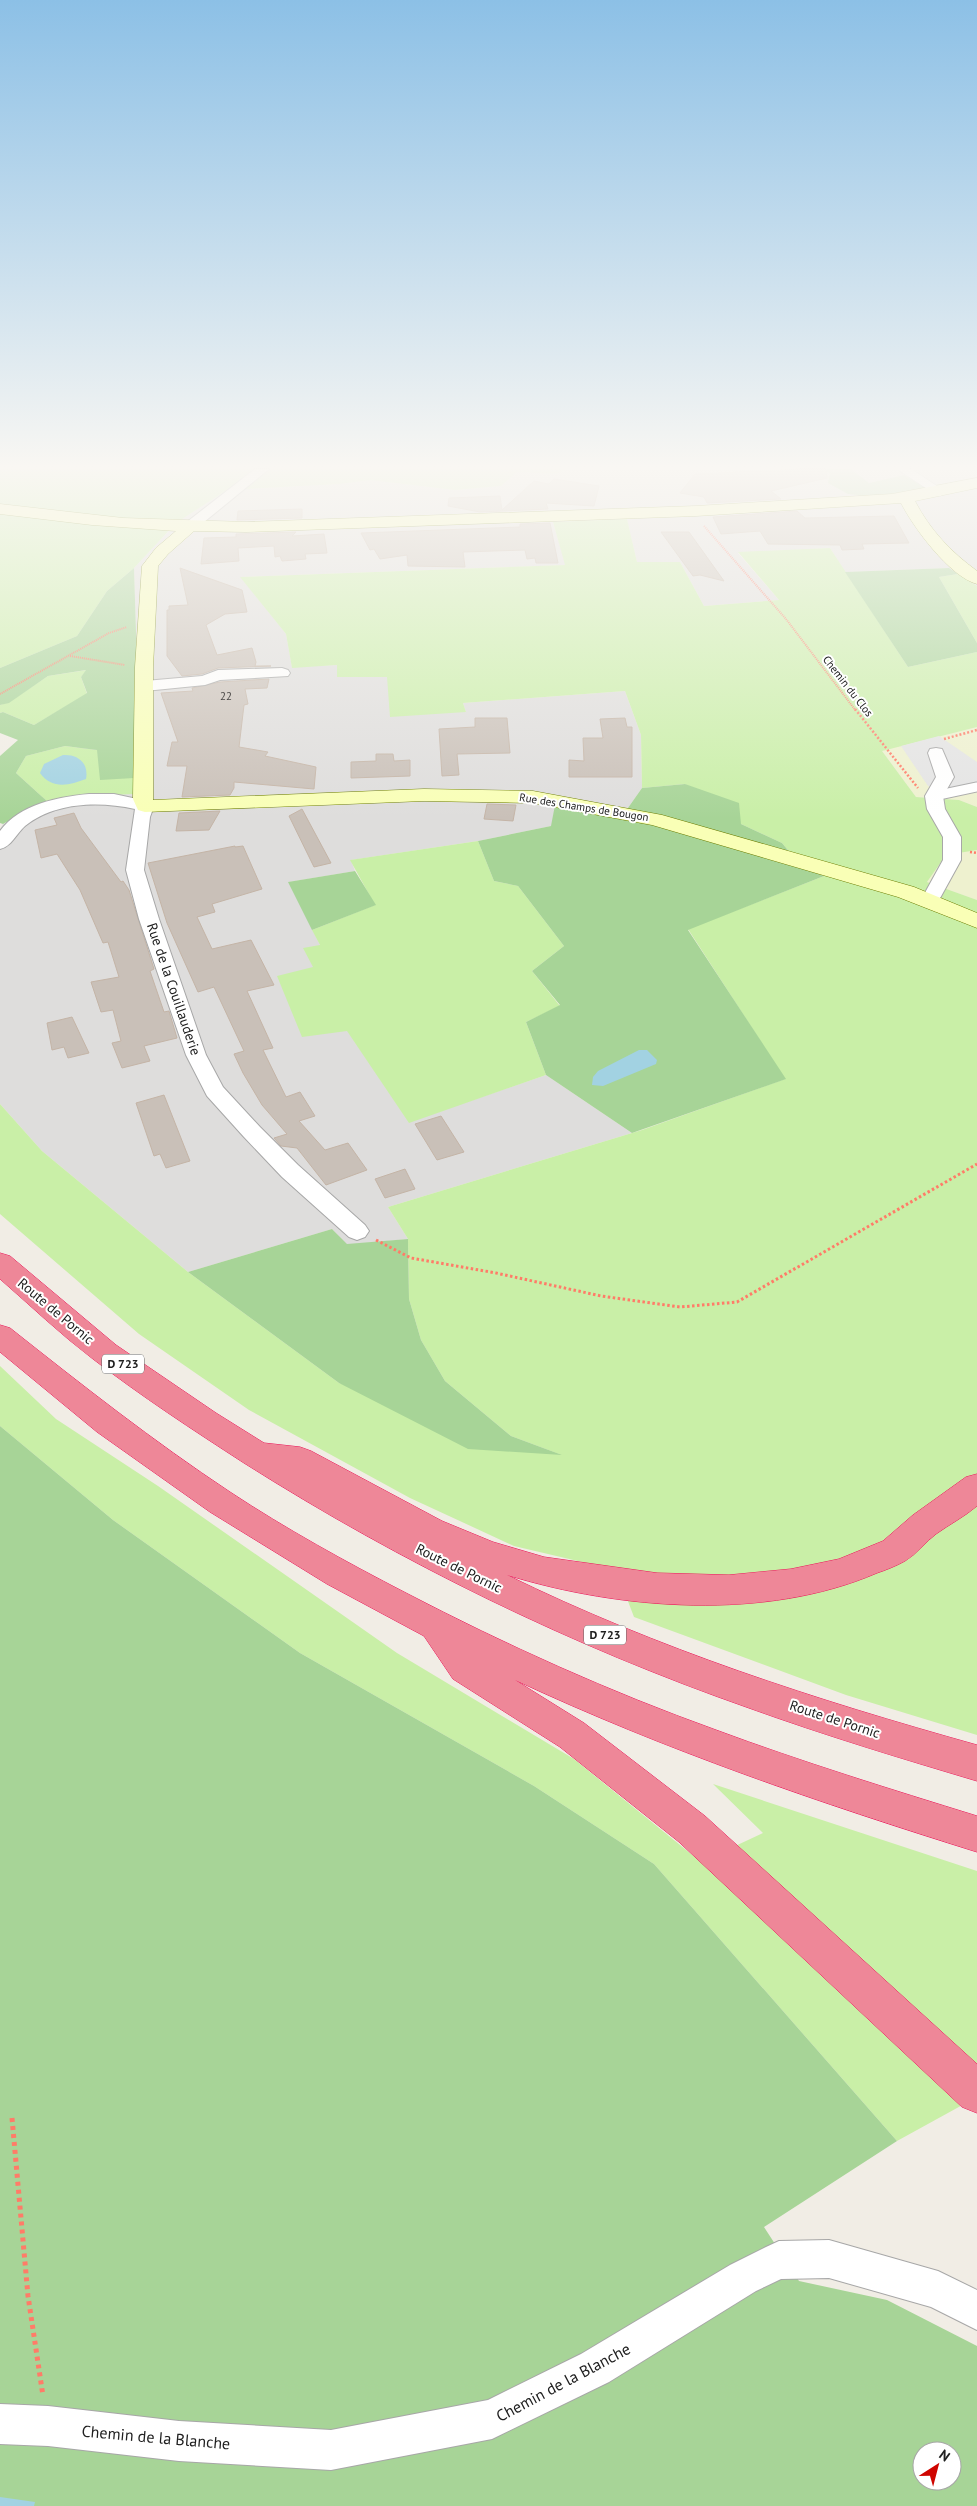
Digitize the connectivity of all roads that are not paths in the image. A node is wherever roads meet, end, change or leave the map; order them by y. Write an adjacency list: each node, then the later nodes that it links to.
1 (149, 586): 3 (street, Rue de la Couillauderie)
2 (282, 673): 4 (street)
3 (144, 677): 4 (street); 9 (street, Rue de la Couillauderie)
4 (205, 680): 5 (street)
5 (218, 694)
6 (936, 753): 8 (street)
7 (977, 787): 8 (lane)
8 (934, 796): 11 (street)
9 (145, 806): 10 (street); 11 (street, Rue des Champs de Bougon); 13 (street, Rue de la Couillauderie)
10 (0, 844)
11 (930, 900): 12 (street, Rue des Champs de Bougon)
12 (977, 921)
13 (357, 1231)
14 (0, 1263): 16 (highway, Route de Pornic / D 723)
15 (0, 1336): 18 (highway)
16 (254, 1456): 17 (highway); 19 (highway, Route de Pornic / D 723)
17 (977, 1488)
18 (436, 1626): 20 (highway); 21 (highway)
19 (977, 1763)
20 (977, 1834)
21 (977, 2092)
22 (977, 2311): 23 (street, Chemin de la Blanche)
23 (0, 2424)

